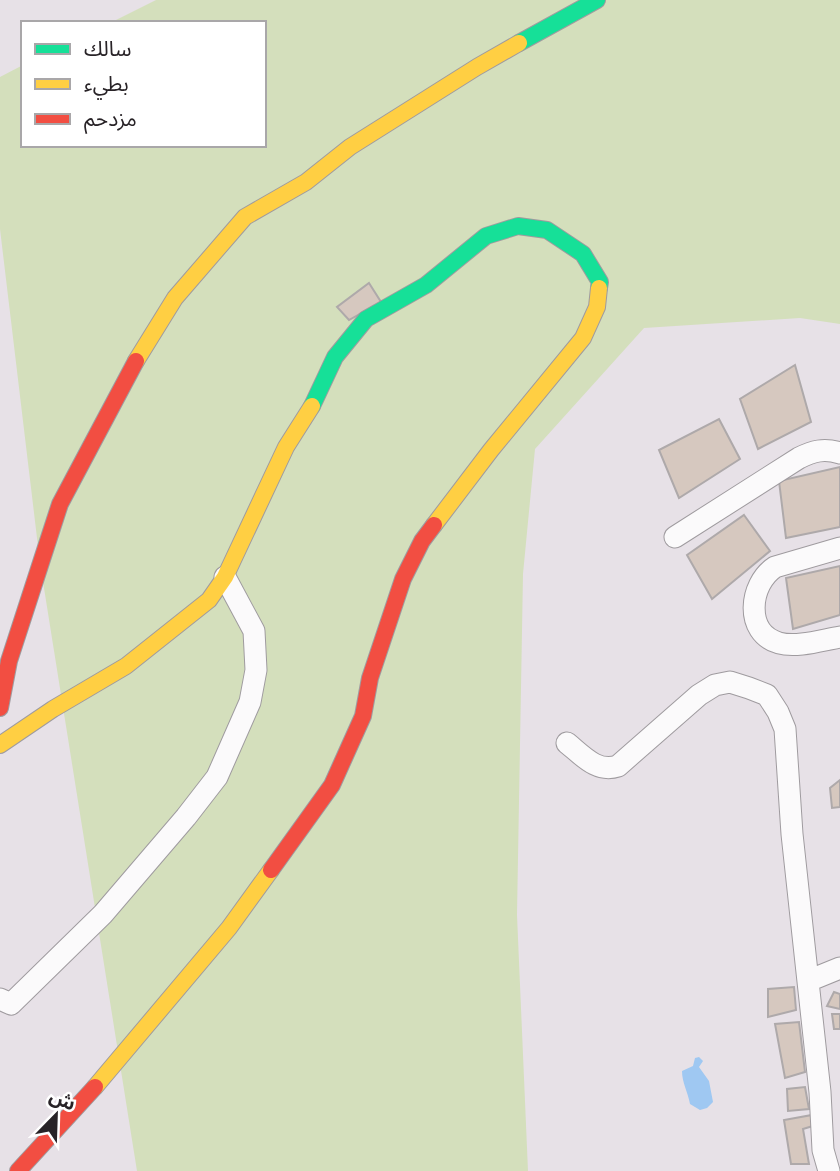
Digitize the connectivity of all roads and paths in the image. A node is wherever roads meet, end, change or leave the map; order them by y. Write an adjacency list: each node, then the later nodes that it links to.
1 (597, 0): 7 (street)
2 (840, 453): 3 (street)
3 (675, 537)
4 (840, 548): 6 (street)
5 (225, 577): 9 (street); 12 (street); 14 (street)
6 (840, 637)
7 (0, 708)
8 (567, 743): 11 (street)
9 (0, 745)
10 (840, 968): 11 (street)
11 (808, 981): 13 (street)
12 (4, 1006)
13 (823, 1150): 15 (street); 16 (street)
14 (18, 1171)
15 (813, 1171)
16 (829, 1171)

